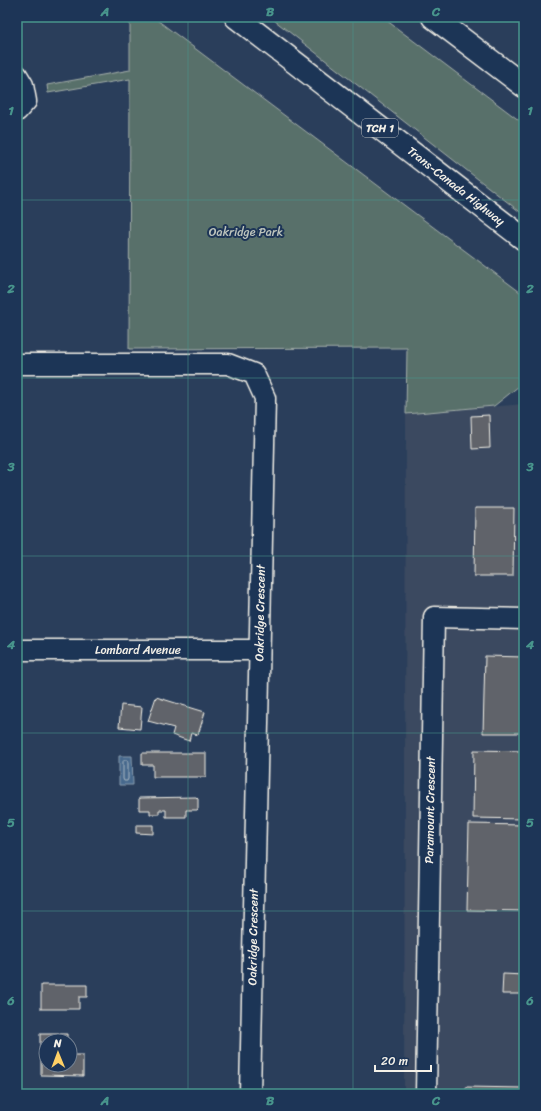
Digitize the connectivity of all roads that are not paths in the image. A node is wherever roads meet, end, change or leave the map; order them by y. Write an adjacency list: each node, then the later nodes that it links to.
1 (236, 17): 6 (highway, Trans-Canada Highway / TCH 1)
2 (433, 17): 4 (highway)
3 (17, 75): 5 (street)
4 (524, 86)
5 (17, 111)
6 (524, 238)
7 (17, 364): 10 (street, Oakridge Crescent)
8 (524, 619): 12 (street, Paramount Crescent)
9 (17, 650): 10 (street, Lombard Avenue)
10 (259, 650): 11 (street, Oakridge Crescent)
11 (250, 1094)
12 (426, 1094)

